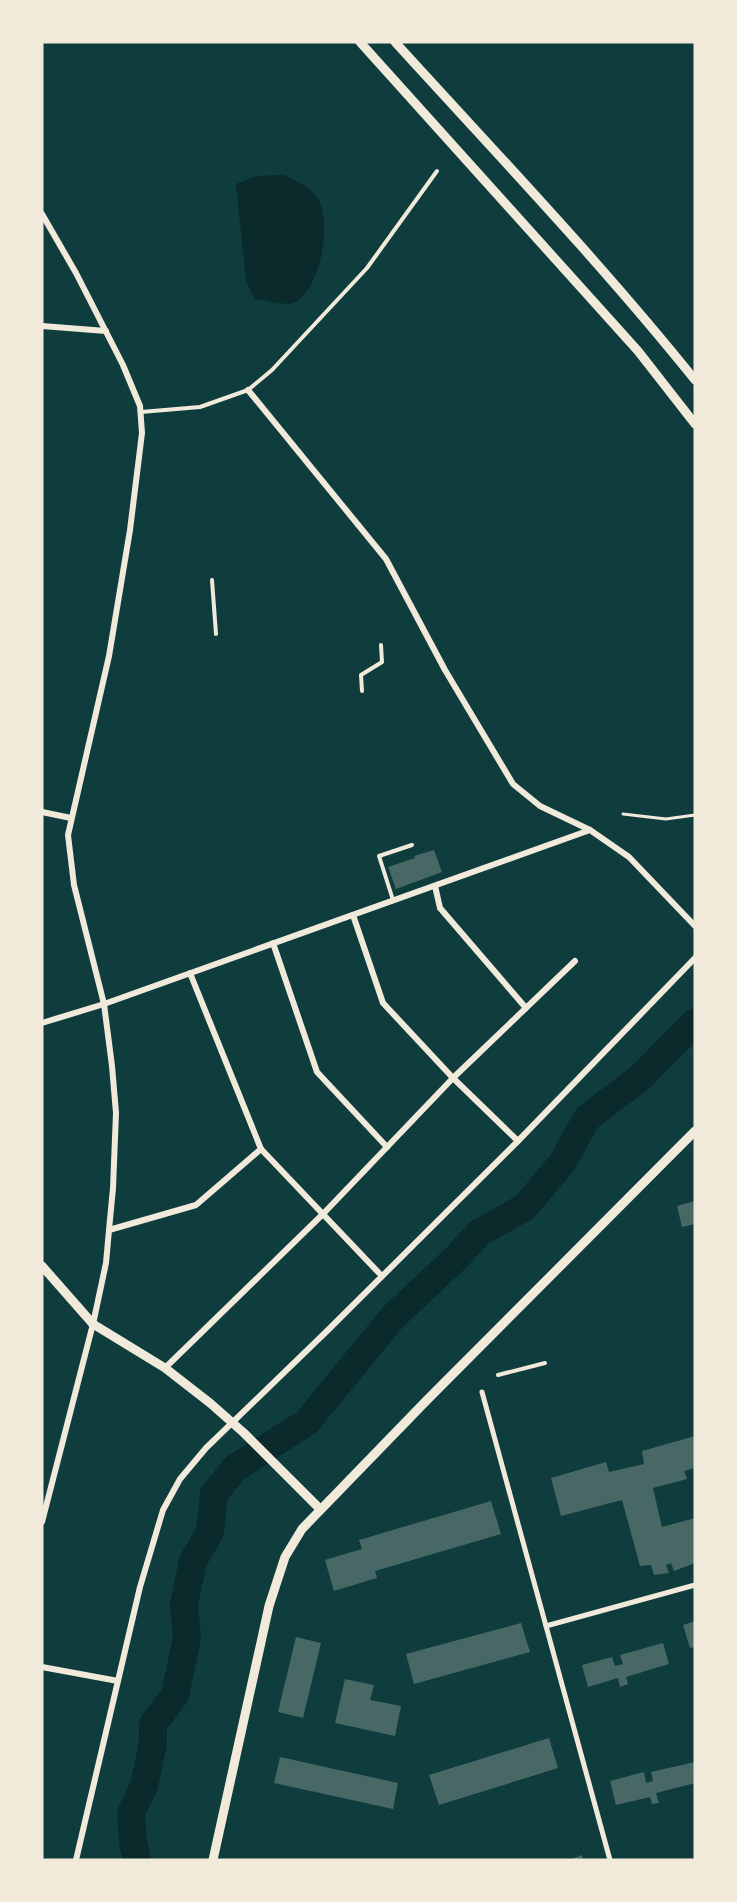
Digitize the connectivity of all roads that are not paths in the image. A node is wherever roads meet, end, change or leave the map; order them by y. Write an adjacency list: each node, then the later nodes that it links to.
1 (360, 42): 10 (street)
2 (395, 42): 7 (street)
3 (437, 171): 8 (lane)
4 (42, 214): 6 (street)
5 (42, 326): 6 (street)
6 (106, 331): 9 (street)
7 (695, 380)
8 (248, 390): 9 (lane); 17 (street)
9 (141, 412): 16 (street)
10 (695, 424)
11 (212, 580): 12 (lane)
12 (216, 634)
13 (381, 645): 14 (lane)
14 (362, 691)
15 (42, 812): 16 (street)
16 (72, 818): 27 (street)
17 (590, 830): 19 (street); 22 (street)
18 (412, 845): 20 (lane)
19 (435, 886): 20 (street); 28 (street)
20 (393, 901): 21 (street)
21 (353, 915): 23 (street); 30 (street)
22 (695, 926)
23 (273, 943): 26 (street); 33 (street)
24 (695, 958): 32 (street)
25 (575, 961): 28 (street)
26 (190, 973): 27 (street); 34 (street)
27 (104, 1004): 29 (street); 36 (street)
28 (526, 1008): 30 (street)
29 (42, 1023)
30 (453, 1078): 32 (street); 33 (street)
31 (695, 1131): 45 (street)
32 (518, 1141): 44 (street)
33 (387, 1147): 35 (street)
34 (261, 1149): 35 (street); 36 (street)
35 (323, 1214): 38 (street); 41 (street)
36 (109, 1230): 39 (street)
37 (42, 1266): 39 (street)
38 (380, 1274)
39 (93, 1324): 41 (street); 46 (street)
40 (545, 1363): 42 (lane)
41 (165, 1368): 44 (street)
42 (498, 1375)
43 (482, 1392): 48 (street)
44 (232, 1422): 45 (street); 50 (street)
45 (320, 1509): 52 (street)
46 (42, 1522)
47 (695, 1585): 48 (street)
48 (546, 1626): 53 (street)
49 (42, 1667): 50 (street)
50 (118, 1681): 51 (street)
51 (76, 1860)
52 (213, 1860)
53 (610, 1860)

